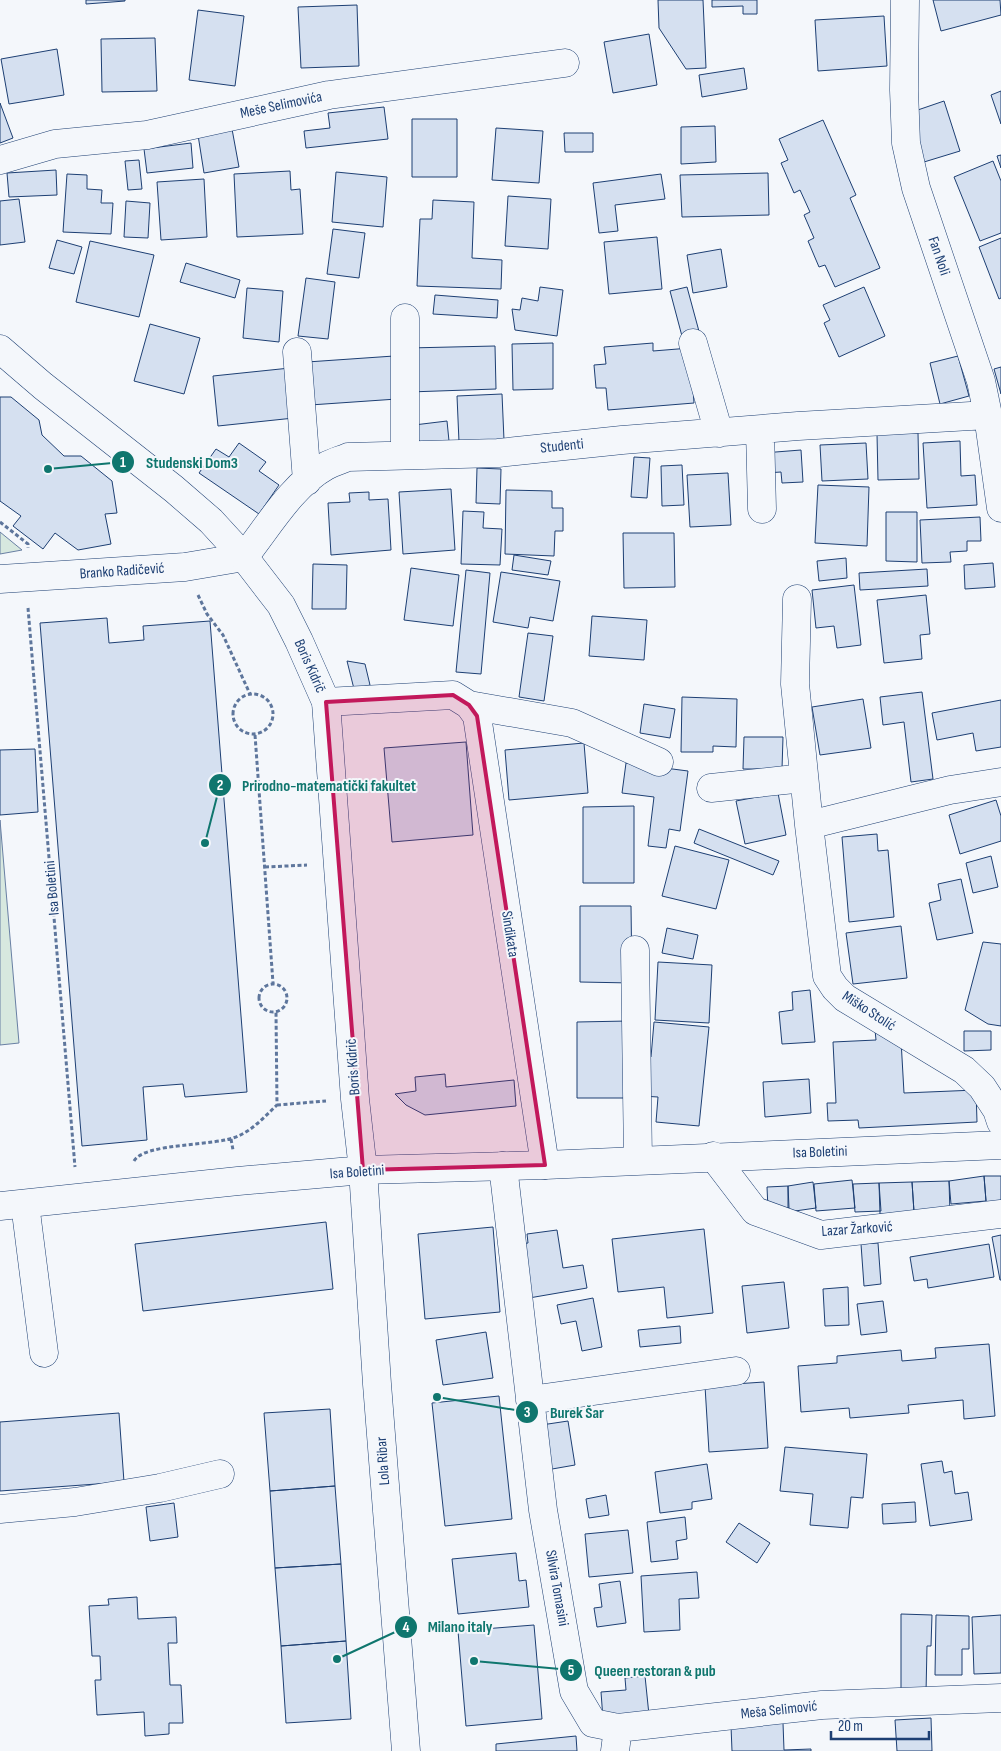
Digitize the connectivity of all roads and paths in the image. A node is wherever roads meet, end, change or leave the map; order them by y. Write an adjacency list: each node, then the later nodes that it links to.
1 (905, 0): 8 (street, Fan Noli)
2 (565, 63): 3 (street, Meše Selimovića)
3 (0, 160)
4 (405, 318): 11 (street)
5 (693, 344): 10 (street)
6 (0, 349): 15 (street, Boris Kidrič)
7 (297, 352): 12 (street)
8 (988, 415): 9 (street, Studenti); 13 (street, Fan Noli)
9 (760, 430): 10 (street, Studenti); 14 (street)
10 (719, 433): 11 (street, Studenti)
11 (405, 455): 12 (street, Studenti)
12 (307, 481): 15 (street, Studenti)
13 (1001, 508)
14 (762, 509)
15 (244, 557): 16 (street, Branko Radičević); 20 (street, Boris Kidrič)
16 (185, 567): 17 (street, Branko Radičević); 19 (path)
17 (13, 578): 43 (path, Isa Boletini)
18 (797, 598): 24 (street, Miško Stolić)
19 (250, 694): 22 (path); 22 (path)
20 (326, 702): 21 (street); 28 (street, Boris Kidrič)
21 (469, 705): 23 (street); 39 (street, Sindikata)
22 (255, 735): 29 (path)
23 (659, 762)
24 (804, 778): 26 (street); 27 (street, Miško Stolić)
25 (1001, 782): 27 (street)
26 (711, 788)
27 (809, 826): 35 (street, Miško Stolić)
28 (338, 863): 29 (path); 33 (street, Boris Kidrič)
29 (265, 867): 31 (path)
30 (635, 950): 38 (street)
31 (273, 983): 32 (path); 32 (path)
32 (276, 1012): 34 (path)
33 (355, 1099): 34 (path); 41 (street, Boris Kidrič)
34 (277, 1105): 42 (path)
35 (1001, 1122)
36 (1001, 1145): 37 (street, Isa Boletini)
37 (713, 1156): 38 (street, Isa Boletini); 45 (street, Lazar Žarković)
38 (638, 1160): 39 (street, Isa Boletini)
39 (545, 1165): 40 (street, Isa Boletini)
40 (503, 1166): 41 (street, Isa Boletini); 48 (street, Silvira Tomasini)
41 (363, 1170): 42 (street, Isa Boletini); 53 (street, Lola Ribar)
42 (115, 1194): 43 (street, Isa Boletini)
43 (77, 1199): 44 (street, Isa Boletini)
44 (12, 1205): 46 (street, Isa Boletini)
45 (1001, 1214)
46 (44, 1353)
47 (736, 1371): 48 (street)
48 (530, 1400): 52 (street, Silvira Tomasini)
49 (220, 1474): 50 (street)
50 (0, 1510)
51 (1001, 1698): 52 (street, Meša Selimović)
52 (616, 1740)
53 (406, 1751)

